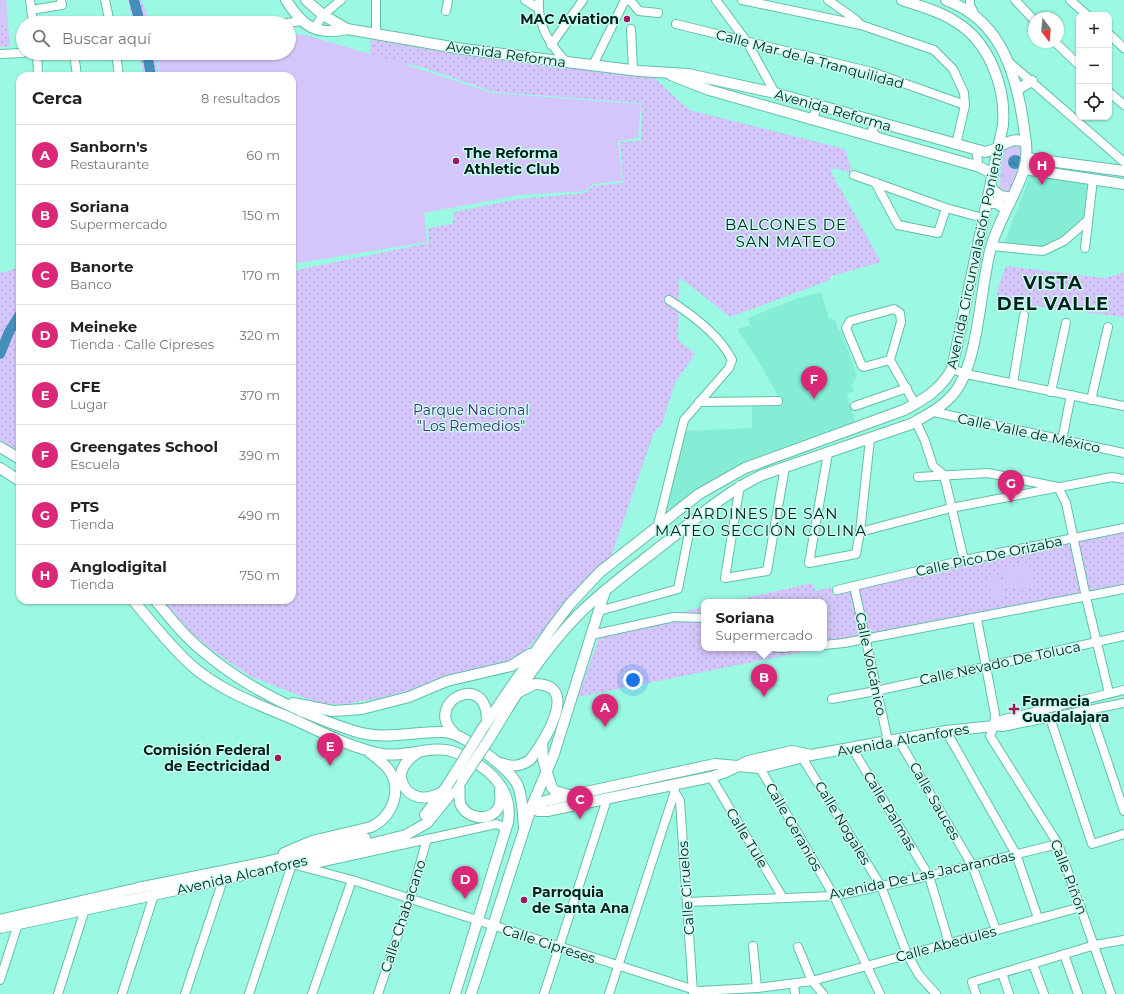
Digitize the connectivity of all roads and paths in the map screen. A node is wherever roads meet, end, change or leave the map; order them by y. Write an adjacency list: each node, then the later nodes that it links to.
1 (30, 0): 22 (street)
2 (61, 0): 22 (street)
3 (105, 0): 29 (street)
4 (306, 0): 27 (main road, Avenida Reforma)
5 (341, 0): 27 (street)
6 (376, 0): 38 (street)
7 (448, 0): 23 (street)
8 (525, 0): 20 (street)
9 (583, 0): 41 (street)
10 (716, 0): 40 (street)
11 (742, 0): 21 (street)
12 (777, 0): 21 (street)
13 (828, 0): 34 (street)
14 (902, 0): 70 (main road, Avenida Circunvalación Poniente)
15 (946, 0): 30 (main road, Avenida Circunvalación Poniente)
16 (970, 0): 30 (street)
17 (1015, 0): 26 (street)
18 (1070, 0): 25 (street)
19 (289, 1): 31 (main road, Avenida Reforma)
20 (538, 4): 41 (street)
21 (785, 9): 34 (street)
22 (31, 10): 28 (street)
23 (446, 11)
24 (658, 12): 52 (street)
25 (1084, 12)
26 (1028, 14)
27 (323, 15): 36 (street); 37 (main road, Avenida Reforma)
28 (32, 16)
29 (108, 16)
30 (977, 19): 51 (main road, Avenida Circunvalación Poniente)
31 (302, 21): 32 (street); 36 (main road, Avenida Reforma)
32 (296, 22)
33 (676, 24): 40 (street, Calle Mar de la Tranquilidad)
34 (861, 25): 63 (street)
35 (631, 28): 53 (street)
36 (314, 29): 37 (main road, Avenida Reforma)
37 (347, 29): 38 (main road, Avenida Reforma)
38 (376, 34): 49 (main road, Avenida Reforma)
39 (1112, 37): 43 (street)
40 (747, 42): 60 (street); 63 (street, Calle Mar de la Tranquilidad)
41 (551, 45): 49 (street)
42 (1061, 48): 50 (street)
43 (1124, 48)
44 (16, 53): 45 (street)
45 (0, 54)
46 (37, 60): 54 (street)
47 (75, 60): 55 (street)
48 (117, 60): 56 (street)
49 (566, 62): 52 (main road, Avenida Reforma)
50 (1076, 62)
51 (1010, 63): 58 (street); 59 (main road, Avenida Circunvalación Poniente)
52 (593, 65): 53 (main road, Avenida Reforma)
53 (633, 70): 57 (main road, Avenida Reforma)
54 (38, 72)
55 (76, 72)
56 (118, 72)
57 (666, 72): 60 (main road, Avenida Reforma); 65 (main road, Avenida Reforma)
58 (1032, 81): 59 (main road); 74 (street)
59 (1018, 89): 69 (main road, Avenida Circunvalación Poniente)
60 (775, 93): 62 (main road, Avenida Reforma)
61 (1112, 95): 64 (street)
62 (816, 104): 65 (street); 66 (main road, Avenida Reforma)
63 (965, 105): 68 (street)
64 (1124, 105)
65 (811, 119): 67 (main road, Avenida Reforma)
66 (878, 124): 67 (street); 68 (main road, Avenida Reforma)
67 (876, 137): 75 (main road, Avenida Reforma)
68 (956, 144): 71 (main road, Avenida Reforma)
69 (1026, 144): 70 (main road); 72 (main road, Avenida Circunvalación Poniente)
70 (998, 149): 71 (main road, Avenida Reforma); 79 (main road, Avenida Circunvalación Poniente)
71 (976, 151): 75 (street)
72 (1026, 158): 73 (main road); 76 (main road, Avenida Circunvalación Poniente)
73 (1049, 161): 77 (main road); 78 (street)
74 (1124, 162)
75 (974, 165): 79 (main road, Avenida Reforma)
76 (1024, 169): 78 (main road); 85 (main road, Avenida Circunvalación Poniente)
77 (1124, 171)
78 (1047, 172): 81 (main road)
79 (993, 174): 84 (main road, Avenida Circunvalación Poniente)
80 (854, 175): 82 (street)
81 (1093, 179): 83 (main road); 90 (street)
82 (875, 182): 87 (street); 87 (street)
83 (1124, 184)
84 (990, 187): 85 (main road); 86 (main road, Avenida Circunvalación Poniente)
85 (1012, 198): 88 (main road, Avenida Circunvalación Poniente)
86 (987, 203): 88 (main road); 89 (main road, Avenida Circunvalación Poniente)
87 (946, 208): 89 (street)
88 (1006, 209): 91 (main road, Avenida Circunvalación Poniente)
89 (983, 218): 97 (main road, Avenida Circunvalación Poniente)
90 (1088, 220): 91 (street); 92 (street)
91 (991, 246): 98 (main road, Avenida Circunvalación Poniente)
92 (1085, 248)
93 (669, 300): 108 (street)
94 (1024, 315): 102 (street)
95 (1066, 323): 104 (street)
96 (1108, 327): 106 (street)
97 (959, 340): 98 (main road); 100 (main road, Avenida Circunvalación Poniente)
98 (973, 344): 101 (main road, Avenida Circunvalación Poniente)
99 (890, 360): 99 (street); 103 (street)
100 (952, 369): 101 (street); 109 (main road, Avenida Circunvalación Poniente)
101 (966, 374): 102 (street); 113 (main road, Avenida Circunvalación Poniente)
102 (1013, 383): 104 (street)
103 (906, 388): 109 (street); 110 (street)
104 (1052, 392): 105 (street)
105 (1071, 396): 106 (street); 117 (street)
106 (1091, 400): 111 (street)
107 (778, 401): 108 (street)
108 (699, 402): 133 (street)
109 (915, 404): 112 (main road, Avenida Circunvalación Poniente)
110 (855, 406)
111 (1124, 406)
112 (899, 412): 114 (main road); 115 (main road); 133 (main road, Avenida Circunvalación Poniente)
113 (934, 412): 114 (main road, Avenida Circunvalación Poniente); 117 (street, Calle Valle de México)
114 (913, 423): 115 (main road, Avenida Circunvalación Poniente); 124 (street)
115 (901, 428): 116 (main road, Avenida Circunvalación Poniente)
116 (870, 439): 119 (main road, Avenida Circunvalación Poniente); 134 (street)
117 (1062, 440): 120 (street, Calle Valle de México)
118 (1, 448): 121 (main road)
119 (828, 453): 122 (main road, Avenida Circunvalación Poniente); 134 (street)
120 (1124, 453)
121 (16, 457)
122 (784, 467): 128 (main road, Avenida Circunvalación Poniente); 128 (street)
123 (0, 468): 126 (main road)
124 (944, 475): 125 (street); 129 (street); 130 (street)
125 (918, 477)
126 (16, 478)
127 (1124, 479): 129 (street)
128 (740, 485): 131 (main road, Avenida Circunvalación Poniente)
129 (1058, 487): 130 (street); 135 (street)
130 (952, 508): 134 (street); 136 (street)
131 (690, 523): 140 (main road, Avenida Circunvalación Poniente); 144 (street)
132 (1124, 528): 135 (street, Calle Pico De Orizaba)
133 (657, 529): 152 (main road, Avenida Circunvalación Poniente)
134 (860, 532)
135 (1074, 538): 136 (street, Calle Pico De Orizaba); 141 (street)
136 (964, 560): 137 (street, Calle Pico De Orizaba)
137 (854, 586): 139 (street, Calle Pico De Orizaba); 149 (street, Calle Volcánico)
138 (1124, 589): 141 (street)
139 (837, 590)
140 (605, 591): 144 (main road); 157 (main road, Avenida Circunvalación Poniente)
141 (1086, 597): 146 (street); 150 (street)
142 (137, 604): 171 (main road)
143 (159, 604): 158 (main road)
144 (599, 611): 147 (main road)
145 (701, 618): 147 (street)
146 (977, 619): 149 (street); 153 (street)
147 (591, 636): 177 (main road)
148 (1124, 636): 150 (street, Calle Nevado De Toluca)
149 (865, 639): 151 (street); 155 (street, Calle Volcánico)
150 (1097, 642): 153 (street, Calle Nevado De Toluca); 156 (street)
151 (827, 645)
152 (535, 651): 158 (main road); 163 (main road, Avenida Circunvalación Poniente)
153 (986, 666): 155 (street, Calle Nevado De Toluca); 164 (street)
154 (1124, 690): 156 (street, Avenida Alcanfores)
155 (876, 691): 159 (street, Calle Nevado De Toluca); 168 (street, Calle Volcánico)
156 (1109, 693): 164 (street, Avenida Alcanfores)
157 (514, 696): 169 (main road); 180 (main road, Avenida Circunvalación Poniente, bridge)
158 (275, 698): 166 (main road)
159 (832, 699)
160 (1124, 703): 161 (street, Avenida Alcanfores)
161 (1090, 710): 162 (street, Avenida Alcanfores); 187 (street)
162 (1050, 718): 164 (street, Avenida Alcanfores); 190 (street)
163 (485, 725): 166 (main road); 183 (main road, Avenida Circunvalación Poniente, bridge)
164 (994, 726): 165 (main road, Avenida Alcanfores); 192 (street, Calle Piñón)
165 (946, 730): 167 (main road, Avenida Alcanfores); 193 (street)
166 (454, 734): 174 (main road)
167 (898, 739): 168 (main road, Avenida Alcanfores); 196 (street, Calle Sauces)
168 (888, 741): 170 (main road, Avenida Alcanfores)
169 (542, 742): 174 (main road); 177 (main road)
170 (852, 748): 173 (main road, Avenida Alcanfores); 198 (street, Calle Palmas)
171 (365, 749): 172 (main road); 194 (main road)
172 (417, 753): 179 (main road); 183 (main road)
173 (806, 755): 175 (main road, Avenida Alcanfores); 176 (main road, Avenida Alcanfores); 202 (street, Calle Nogales)
174 (499, 763): 181 (main road)
175 (737, 767): 176 (main road, Avenida Alcanfores); 178 (main road, Avenida Alcanfores); 184 (main road, Avenida Alcanfores)
176 (760, 768): 204 (street, Calle Geranios)
177 (547, 772): 184 (main road); 186 (main road)
178 (710, 777): 182 (main road, Avenida Alcanfores); 205 (street, Calle Tule)
179 (498, 780): 180 (main road); 189 (main road)
180 (461, 782): 195 (main road, Avenida Alcanfores)
181 (518, 787): 186 (main road); 188 (main road)
182 (672, 788): 185 (main road, Avenida Alcanfores); 207 (street, Calle Ciruelos); 227 (street)
183 (445, 789): 194 (main road, Avenida Alcanfores)
184 (571, 795): 186 (main road, Avenida Alcanfores)
185 (607, 799): 186 (main road, Avenida Alcanfores); 222 (street)
186 (531, 808): 188 (main road)
187 (1124, 811)
188 (524, 828): 214 (main road)
189 (506, 832): 191 (street, Avenida Alcanfores); 211 (main road)
190 (1124, 834)
191 (427, 839): 197 (street, Avenida Alcanfores); 206 (street, Calle Chabacano)
192 (1058, 844): 193 (street, Avenida De Las Jacarandas); 208 (street, Calle Piñón)
193 (1016, 854): 196 (street, Avenida De Las Jacarandas); 210 (street)
194 (261, 863): 201 (main road, Avenida Alcanfores)
195 (292, 864): 197 (street, Calle Cipreses); 199 (main road, Avenida Alcanfores); 237 (street)
196 (972, 865): 198 (street, Avenida De Las Jacarandas); 215 (street, Calle Sauces)
197 (304, 866): 200 (street, Calle Cipreses)
198 (929, 876): 202 (street, Avenida De Las Jacarandas); 218 (street, Calle Palmas)
199 (223, 880): 203 (main road, Avenida Alcanfores); 236 (street)
200 (352, 880): 206 (street, Calle Cipreses); 238 (street)
201 (162, 884): 203 (street); 212 (main road, Avenida Alcanfores)
202 (881, 886): 204 (street, Avenida De Las Jacarandas); 223 (street, Calle Nogales)
203 (154, 895): 209 (main road, Avenida Alcanfores); 235 (street)
204 (834, 896): 205 (street, Avenida De Las Jacarandas); 226 (street, Calle Geranios)
205 (783, 898): 207 (street, Avenida De Las Jacarandas)
206 (410, 899): 211 (street, Calle Cipreses); 239 (street, Calle Chabacano)
207 (688, 902): 233 (street, Calle Ciruelos)
208 (1081, 907): 210 (street, Calle Abedules); 219 (street, Calle Piñón)
209 (86, 909): 213 (main road, Avenida Alcanfores); 234 (street)
210 (1038, 918): 215 (street, Calle Abedules)
211 (477, 920): 214 (street, Calle Cipreses); 240 (main road)
212 (2, 924): 213 (main road, Avenida Alcanfores); 217 (street)
213 (18, 924): 217 (street)
214 (493, 926): 222 (street, Calle Cipreses); 241 (main road)
215 (996, 930): 218 (street, Calle Abedules)
216 (1124, 940): 219 (street)
217 (13, 942): 229 (street)
218 (949, 943): 223 (street, Calle Abedules)
219 (1095, 945): 224 (street); 252 (street, Calle Piñón)
220 (753, 946): 232 (street)
221 (798, 947): 230 (street)
222 (559, 948): 227 (street, Calle Cipreses); 242 (street)
223 (907, 954): 226 (street, Calle Abedules); 247 (street, Calle Nogales)
224 (1064, 954): 225 (street); 251 (street)
225 (1034, 964): 228 (street); 250 (street)
226 (866, 966): 230 (street, Calle Abedules); 246 (street, Calle Geranios)
227 (618, 967): 233 (street, Calle Cipreses); 243 (street)
228 (1002, 973): 248 (street); 249 (street)
229 (0, 980)
230 (812, 981): 231 (street, Calle Cipreses); 245 (street)
231 (794, 985): 232 (street, Calle Cipreses); 244 (street)
232 (757, 988): 233 (street, Calle Cipreses)
233 (691, 993)
234 (58, 994)
235 (122, 994)
236 (185, 994)
237 (249, 994)
238 (312, 994)
239 (378, 994)
240 (455, 994)
241 (471, 994)
242 (544, 994)
243 (609, 994)
244 (795, 994)
245 (823, 994)
246 (880, 994)
247 (936, 994)
248 (976, 994)
249 (1010, 994)
250 (1044, 994)
251 (1078, 994)
252 (1111, 994)

